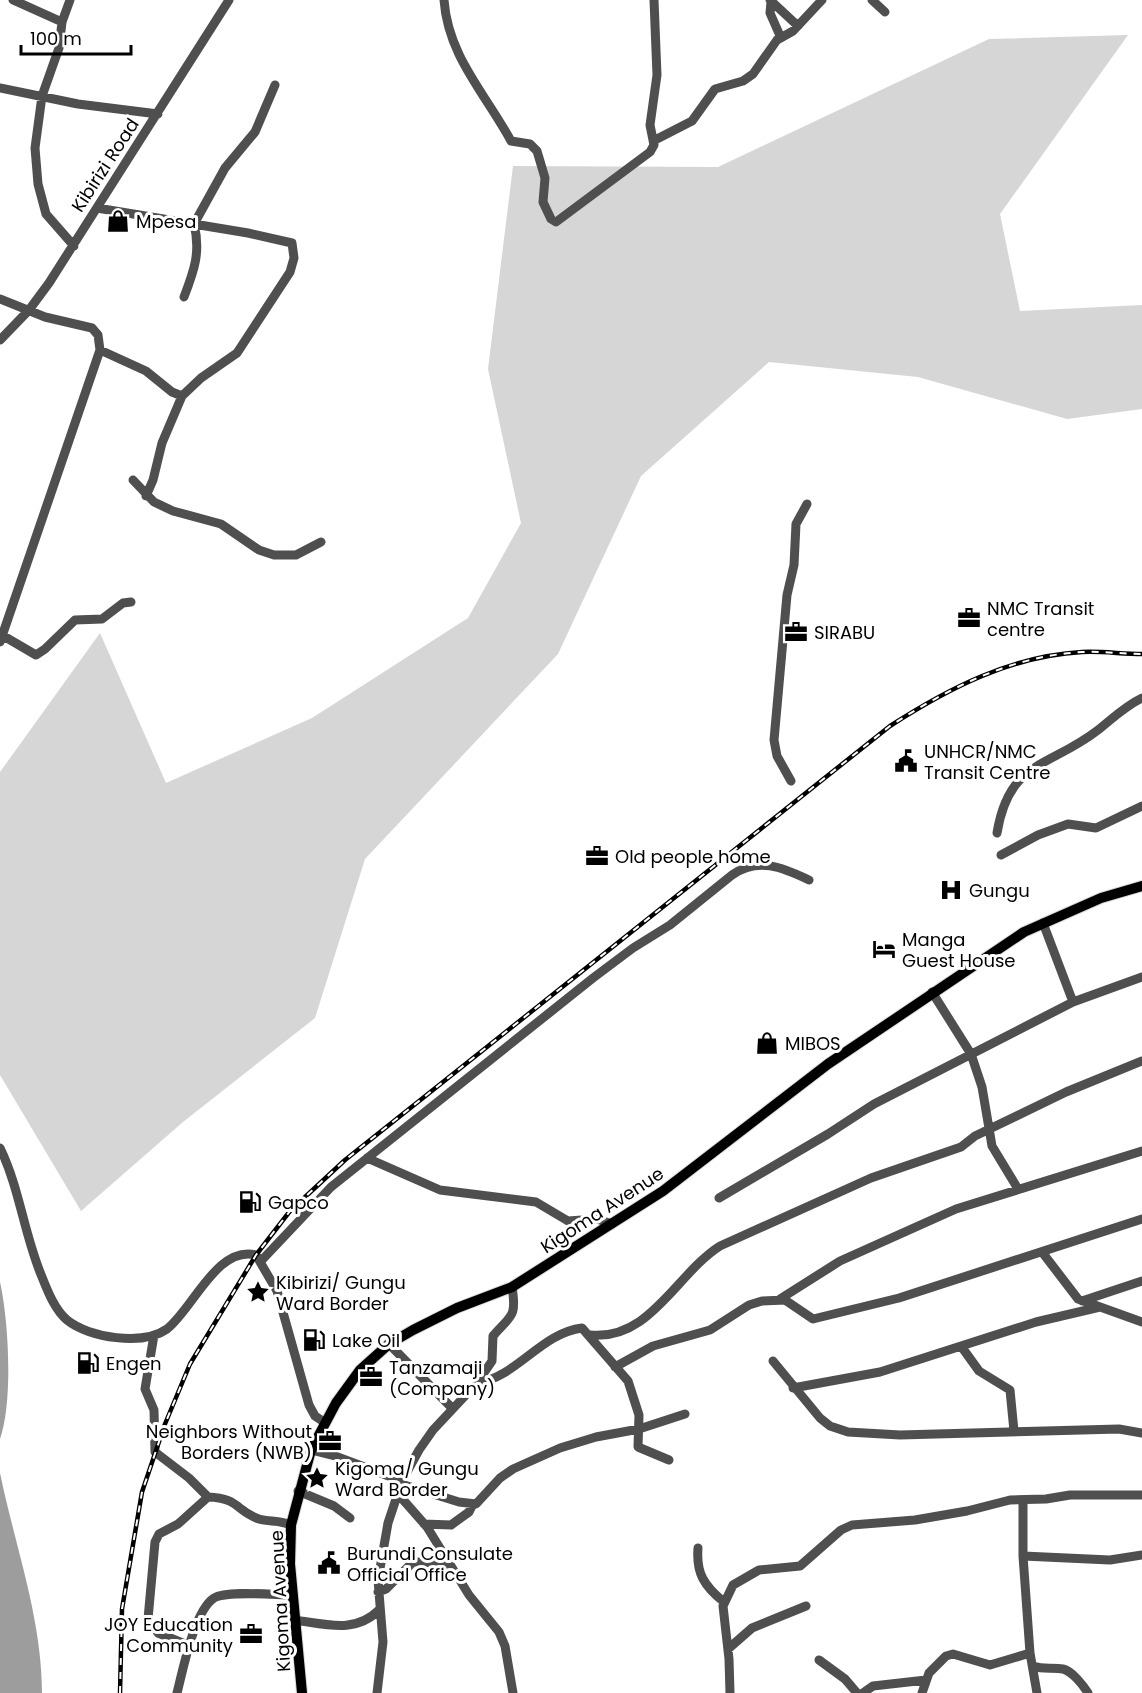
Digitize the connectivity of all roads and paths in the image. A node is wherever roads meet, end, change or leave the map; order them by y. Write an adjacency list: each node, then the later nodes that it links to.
1 (13, 0): 10 (street)
2 (70, 0): 10 (street)
3 (229, 0): 16 (street, Kibirizi Road)
4 (444, 0): 17 (street)
5 (654, 0): 17 (street)
6 (822, 0): 11 (street)
7 (872, 0): 9 (street)
8 (771, 1): 11 (street); 12 (street)
9 (885, 12)
10 (62, 22): 15 (street)
11 (798, 26): 12 (street)
12 (780, 38): 17 (street)
13 (275, 85): 19 (street)
14 (0, 88): 15 (street)
15 (42, 96): 16 (street); 20 (street)
16 (158, 114): 18 (street, Kibirizi Road)
17 (655, 140)
18 (97, 208): 19 (street); 20 (street, Kibirizi Road)
19 (194, 224): 21 (street); 26 (street)
20 (74, 246): 23 (street, Kibirizi Road)
21 (184, 297)
22 (0, 299): 23 (street)
23 (29, 310): 24 (street, Kibirizi Road); 25 (street)
24 (0, 340)
25 (100, 350): 26 (street); 32 (street)
26 (182, 396): 28 (street)
27 (133, 480): 28 (street)
28 (146, 496): 30 (street)
29 (807, 504): 34 (street)
30 (321, 542)
31 (131, 602): 32 (street)
32 (1, 637)
33 (1142, 698): 36 (street)
34 (790, 781)
35 (1142, 806): 37 (street)
36 (997, 833)
37 (1001, 855)
38 (809, 880): 49 (street)
39 (1142, 886): 40 (main road, Kigoma Avenue)
40 (1043, 923): 42 (main road, Kigoma Avenue); 43 (street)
41 (1142, 977): 43 (street)
42 (932, 992): 44 (street); 53 (main road, Kigoma Avenue)
43 (1073, 1002): 44 (street)
44 (971, 1054): 46 (street); 51 (street)
45 (1142, 1061): 46 (street)
46 (991, 1129): 50 (street); 63 (street)
47 (0, 1148): 62 (street)
48 (1142, 1151): 50 (street)
49 (367, 1158): 53 (street); 55 (street)
50 (1018, 1189): 58 (street)
51 (719, 1198)
52 (1142, 1219): 54 (street)
53 (612, 1224): 57 (main road, Kigoma Avenue)
54 (1042, 1252): 58 (street); 59 (street)
55 (261, 1261): 62 (street); 72 (street)
56 (1142, 1281): 59 (street)
57 (513, 1287): 64 (main road, Kigoma Avenue); 68 (street)
58 (780, 1299): 67 (street)
59 (1082, 1301): 60 (street)
60 (1100, 1307): 61 (street); 65 (street)
61 (1142, 1322)
62 (154, 1335): 82 (street)
63 (590, 1335): 67 (street); 68 (street)
64 (389, 1344): 70 (street); 72 (main road, Kigoma Avenue)
65 (961, 1346): 69 (street); 74 (street)
66 (773, 1361): 69 (street)
67 (615, 1367): 73 (street)
68 (477, 1383): 70 (street)
69 (793, 1388): 74 (street)
70 (452, 1408): 78 (street)
71 (685, 1414): 73 (street)
72 (324, 1422): 76 (main road, Kigoma Avenue)
73 (639, 1430): 77 (street); 84 (street)
74 (1014, 1431): 75 (street)
75 (1142, 1433)
76 (311, 1450): 78 (street); 79 (main road, Kigoma Avenue)
77 (669, 1460)
78 (401, 1483): 80 (street); 84 (street)
79 (298, 1491): 85 (street); 87 (main road, Kigoma Avenue)
80 (398, 1494): 86 (street); 92 (street)
81 (1142, 1495): 83 (street)
82 (208, 1497): 87 (street); 98 (street)
83 (1023, 1500): 90 (street); 94 (street)
84 (473, 1504): 86 (street)
85 (350, 1518)
86 (424, 1524): 91 (street)
87 (291, 1525): 93 (main road, Kigoma Avenue)
88 (698, 1548): 94 (street)
89 (1142, 1555): 90 (street)
90 (1023, 1556): 100 (street)
91 (456, 1571): 92 (street); 107 (street)
92 (378, 1592): 96 (street)
93 (292, 1595): 97 (main road, Kigoma Avenue); 98 (street)
94 (724, 1602): 99 (street)
95 (806, 1606): 99 (street)
96 (380, 1610): 97 (street); 106 (street)
97 (294, 1620): 105 (main road, Kigoma Avenue)
98 (190, 1646): 104 (street)
99 (728, 1649): 108 (street)
100 (1030, 1653): 102 (street); 103 (street)
101 (819, 1660): 109 (street)
102 (1033, 1666): 112 (street); 113 (street)
103 (926, 1680): 110 (street); 111 (street)
104 (177, 1693)
105 (302, 1693)
106 (377, 1693)
107 (513, 1693)
108 (730, 1693)
109 (857, 1693)
110 (863, 1693)
111 (922, 1693)
112 (1037, 1693)
113 (1088, 1693)

